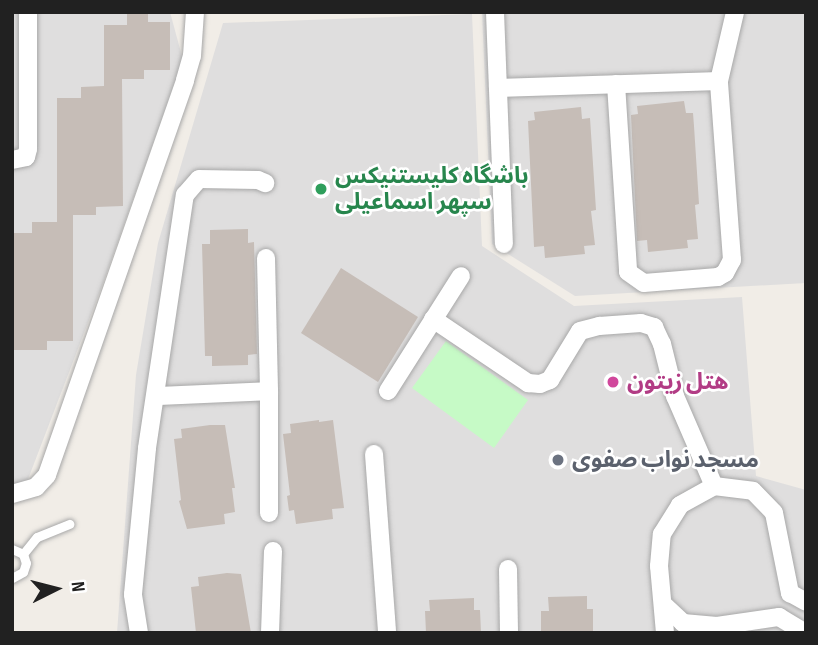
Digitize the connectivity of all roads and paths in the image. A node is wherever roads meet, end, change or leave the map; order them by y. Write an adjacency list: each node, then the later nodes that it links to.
1 (28, 12): 8 (street)
2 (195, 12): 19 (street)
3 (495, 12): 7 (street)
4 (735, 12): 5 (street)
5 (719, 81): 6 (street); 6 (street)
6 (616, 85): 7 (street)
7 (498, 88): 10 (street)
8 (12, 160)
9 (265, 183): 16 (street)
10 (504, 244)
11 (266, 258): 14 (street)
12 (461, 276): 13 (street)
13 (433, 319): 15 (street); 18 (street)
14 (269, 391): 16 (street); 20 (street)
15 (388, 391)
16 (156, 396): 29 (street)
17 (374, 454): 31 (street)
18 (714, 486): 27 (street); 28 (street)
19 (12, 494)
20 (269, 513)
21 (69, 524): 24 (lane)
22 (12, 548): 24 (lane)
23 (273, 551): 30 (street)
24 (23, 554): 26 (lane)
25 (508, 569): 32 (street)
26 (12, 578)
27 (806, 602)
28 (664, 605): 33 (street); 34 (street)
29 (139, 633)
30 (270, 633)
31 (387, 633)
32 (509, 633)
33 (665, 633)
34 (806, 633)

